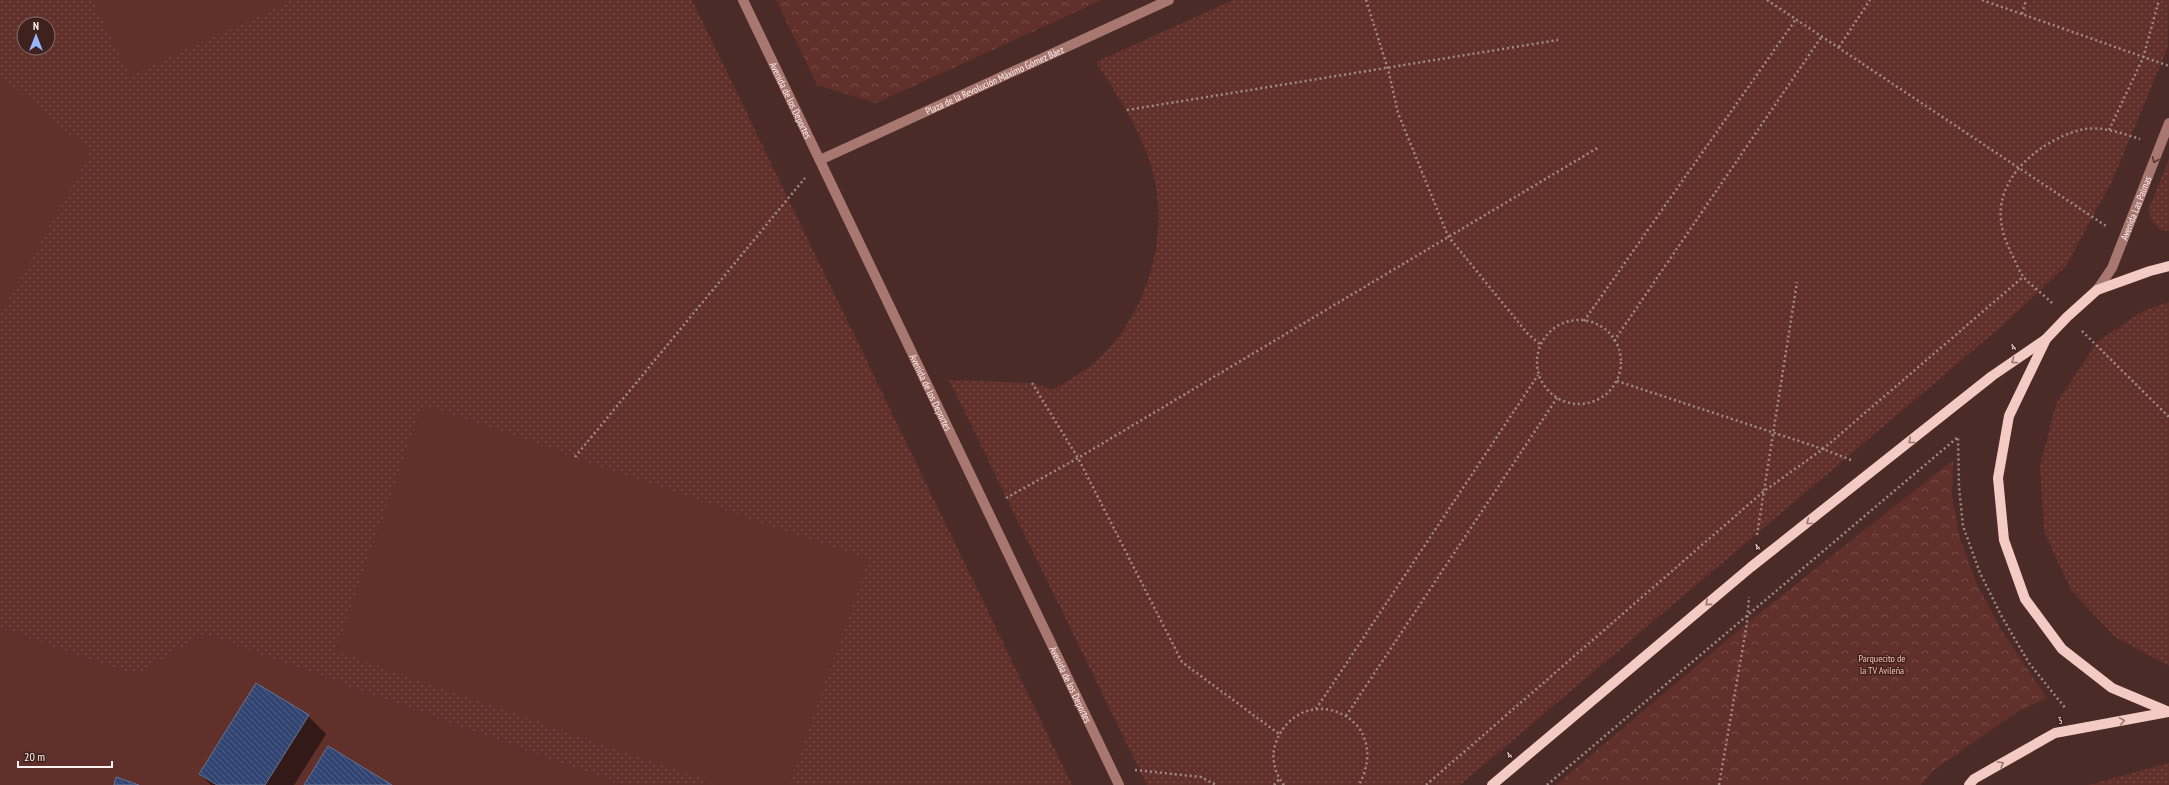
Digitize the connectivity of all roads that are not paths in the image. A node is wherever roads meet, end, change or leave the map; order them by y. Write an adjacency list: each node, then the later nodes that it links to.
1 (743, 0): 4 (street, Avenida de los Deportes)
2 (1169, 0): 4 (street, Plaza de la Revolución Máximo Gómez Báez)
3 (2169, 123): 6 (street, Avenida Las Palmas, one-way to 6)
4 (820, 160): 9 (street, Avenida de los Deportes)
5 (2169, 266): 6 (main road)
6 (2097, 290): 7 (main road)
7 (2046, 339): 8 (main road); 10 (main road, 4, one-way to 10)
8 (2169, 712): 11 (main road, 3, one-way to 8)
9 (1119, 785)
10 (1492, 785)
11 (1969, 785)

